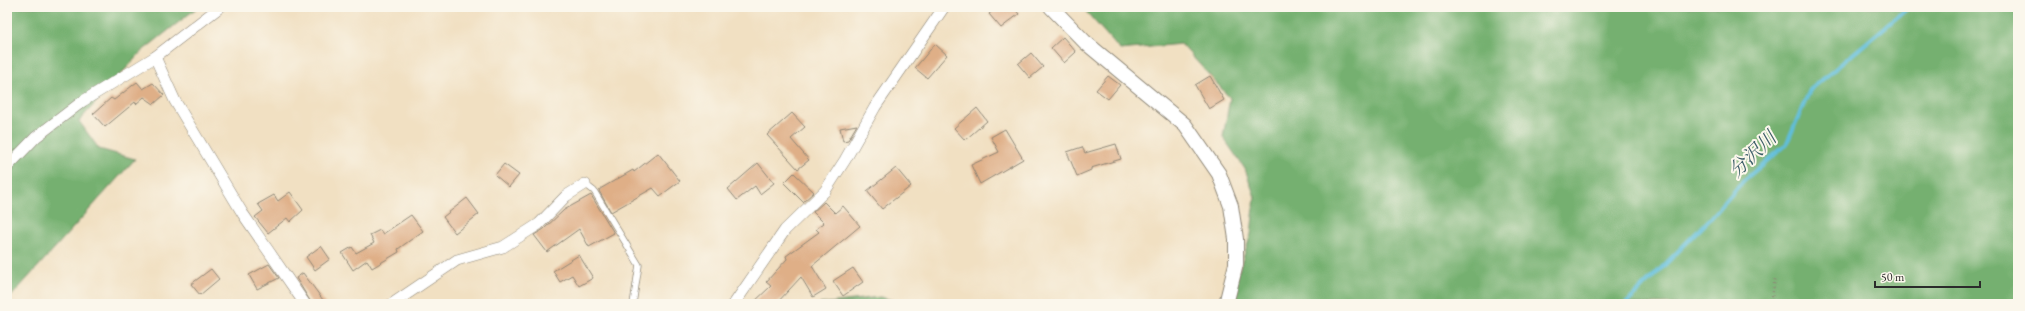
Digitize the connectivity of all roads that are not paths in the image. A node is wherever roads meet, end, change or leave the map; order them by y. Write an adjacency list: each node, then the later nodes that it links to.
1 (220, 7): 4 (street)
2 (944, 7): 10 (street)
3 (1051, 7): 11 (street)
4 (155, 57): 5 (street); 7 (street)
5 (7, 167)
6 (585, 184): 8 (street); 9 (lane)
7 (305, 304)
8 (392, 304)
9 (633, 304)
10 (734, 304)
11 (1226, 304)

